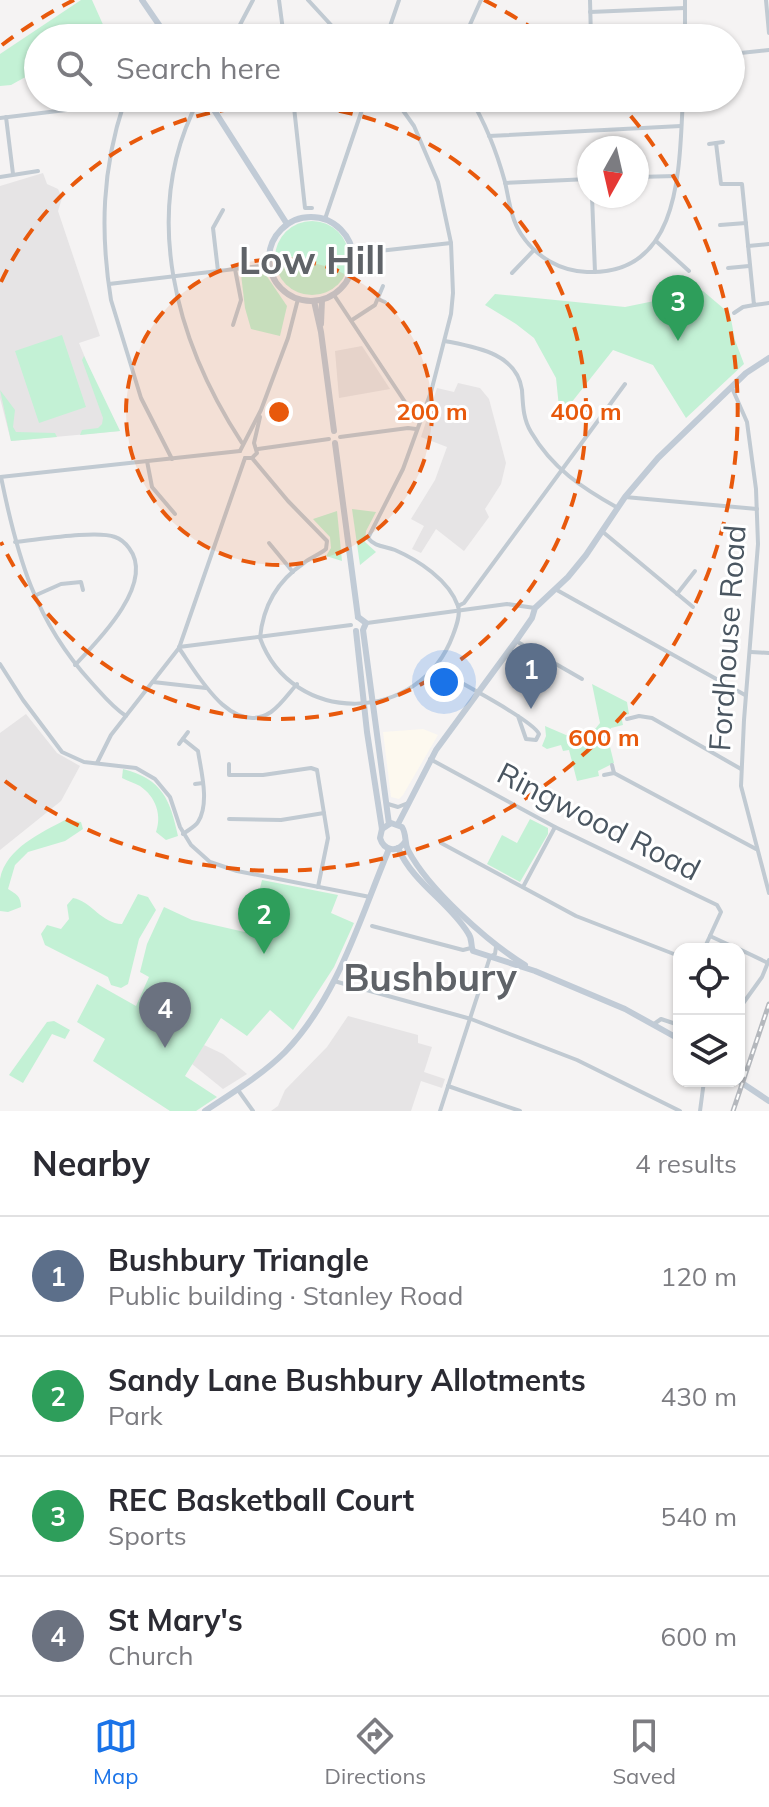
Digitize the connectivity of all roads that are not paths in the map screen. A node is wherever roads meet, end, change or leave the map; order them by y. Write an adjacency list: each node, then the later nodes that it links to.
1 (142, 0): 12 (street)
2 (253, 0): 13 (street)
3 (279, 0): 14 (street)
4 (308, 0): 15 (street)
5 (399, 0): 16 (street)
6 (481, 0): 17 (street)
7 (590, 0): 11 (street)
8 (685, 0): 10 (street)
9 (766, 0): 20 (street)
10 (685, 8): 11 (street); 19 (street)
11 (590, 12): 18 (street)
12 (158, 24)
13 (240, 24)
14 (282, 24)
15 (330, 24)
16 (391, 24)
17 (470, 24)
18 (590, 24)
19 (685, 24)
20 (769, 33)
21 (769, 50): 22 (street)
22 (745, 53)
23 (46, 112): 32 (street)
24 (121, 112): 69 (street)
25 (192, 112): 68 (street)
26 (216, 112): 52 (street)
27 (295, 112): 45 (street)
28 (361, 112): 50 (street)
29 (404, 112): 55 (street)
30 (477, 112): 34 (street)
31 (682, 112): 33 (street)
32 (3, 117): 39 (street)
33 (681, 126): 34 (street); 40 (street)
34 (489, 136): 44 (street)
35 (723, 142): 36 (street)
36 (716, 143): 37 (street); 51 (street)
37 (709, 144)
38 (38, 171): 39 (street)
39 (13, 174): 41 (street)
40 (676, 176): 42 (street); 54 (street)
41 (0, 177)
42 (649, 177)
43 (577, 180): 44 (street)
44 (505, 183): 58 (street)
45 (305, 208): 46 (street); 48 (street)
46 (312, 208)
47 (592, 208): 66 (street)
48 (298, 209)
49 (223, 210): 64 (street)
50 (325, 219): 52 (street); 59 (street)
51 (746, 223): 53 (street); 57 (street)
52 (287, 224): 60 (street)
53 (720, 225)
54 (656, 241): 65 (street); 66 (street)
55 (451, 243): 59 (street); 83 (street)
56 (769, 244): 57 (street)
57 (748, 246): 61 (street)
58 (534, 250): 66 (street); 67 (street)
59 (352, 254): 71 (street)
60 (269, 265): 63 (street); 72 (street)
61 (750, 266): 62 (street); 78 (street)
62 (728, 268)
63 (235, 269): 64 (street); 81 (street)
64 (218, 271): 68 (street)
65 (689, 271)
66 (595, 272)
67 (512, 273)
68 (172, 276): 69 (street); 93 (street)
69 (108, 284): 99 (street)
70 (383, 286): 73 (street)
71 (334, 295): 74 (street); 80 (street)
72 (298, 299): 75 (street); 87 (street)
73 (378, 299): 76 (street); 80 (street)
74 (322, 300): 75 (street); 82 (street)
75 (314, 301): 82 (street)
76 (385, 302)
77 (769, 303): 78 (street)
78 (754, 305): 79 (street)
79 (734, 313)
80 (352, 320): 88 (street)
81 (233, 325)
82 (321, 332): 92 (street)
83 (445, 341): 89 (street); 101 (street)
84 (769, 358): 86 (street)
85 (625, 384): 101 (street)
86 (731, 386): 103 (street); 105 (street, Fordhouse Road)
87 (261, 410): 93 (street); 94 (street)
88 (413, 414): 89 (street); 90 (street)
89 (420, 419): 91 (street)
90 (408, 428): 91 (street); 92 (street)
91 (416, 429): 119 (street)
92 (335, 440): 95 (street); 121 (street)
93 (245, 442): 94 (street); 96 (street)
94 (254, 443): 95 (street)
95 (258, 449): 98 (street)
96 (240, 451): 97 (street); 99 (street)
97 (245, 458): 98 (street); 126 (street)
98 (252, 458): 111 (street)
99 (172, 459): 100 (street)
100 (147, 461): 102 (street); 106 (street)
101 (561, 472): 104 (street); 119 (street)
102 (0, 477): 108 (street)
103 (625, 497): 104 (street); 105 (street)
104 (618, 508): 107 (street)
105 (757, 509): 127 (street, Fordhouse Road)
106 (175, 514)
107 (601, 531): 114 (street); 116 (street)
108 (14, 542): 117 (street); 130 (street)
109 (269, 543): 111 (street)
110 (695, 571): 116 (street)
111 (293, 572): 124 (street)
112 (81, 582): 113 (street); 115 (street); 117 (street)
113 (91, 582)
114 (555, 589): 120 (street); 137 (street)
115 (83, 590)
116 (677, 594): 118 (street)
117 (34, 596): 130 (street)
118 (693, 607)
119 (459, 608): 120 (street); 123 (street); 131 (street)
120 (535, 608): 125 (street)
121 (358, 617): 122 (street); 123 (street)
122 (351, 625): 123 (street); 124 (street)
123 (362, 628): 138 (street)
124 (260, 638): 126 (street); 134 (street)
125 (516, 641): 132 (street); 136 (street)
126 (179, 648): 133 (street); 135 (street)
127 (751, 652): 128 (street); 137 (street, Fordhouse Road)
128 (769, 653)
129 (0, 664): 146 (street)
130 (75, 665): 140 (street)
131 (435, 668): 136 (street); 138 (street)
132 (582, 679)
133 (153, 682): 135 (street); 140 (street)
134 (297, 684): 135 (street); 138 (street)
135 (209, 689)
136 (477, 694): 141 (street); 145 (street)
137 (746, 695): 149 (street, Fordhouse Road)
138 (368, 705): 154 (street); 161 (street)
139 (634, 710): 142 (street)
140 (126, 716): 146 (street)
141 (518, 716): 141 (street)
142 (635, 717): 143 (street); 149 (street)
143 (627, 719)
144 (188, 732): 152 (street)
145 (430, 759): 155 (street); 160 (street, Ringwood Road)
146 (97, 763): 162 (street)
147 (229, 764): 156 (street)
148 (612, 765): 150 (street)
149 (741, 769): 167 (street, Fordhouse Road)
150 (614, 773): 151 (street); 167 (street)
151 (604, 775)
152 (203, 783): 153 (street); 162 (street)
153 (195, 784)
154 (386, 803): 155 (street); 158 (street)
155 (408, 803): 159 (street)
156 (324, 813): 157 (street); 168 (street)
157 (229, 819)
158 (389, 824): 159 (street); 161 (street)
159 (398, 824): 163 (street)
160 (555, 827): 169 (street); 174 (street, Ringwood Road)
161 (382, 829): 166 (street)
162 (183, 834): 168 (street)
163 (405, 842): 165 (street); 173 (street)
164 (441, 843): 169 (street)
165 (398, 848): 166 (street); 175 (street)
166 (389, 849): 171 (street)
167 (756, 849): 170 (street, Fordhouse Road)
168 (318, 887): 171 (street)
169 (523, 887): 181 (street)
170 (769, 893)
171 (370, 897): 185 (street)
172 (372, 926): 179 (street)
173 (480, 933): 175 (street); 178 (street)
174 (710, 936): 176 (street); 177 (street)
175 (471, 939): 179 (street)
176 (707, 943)
177 (726, 943)
178 (496, 947): 182 (street); 184 (street)
179 (471, 948): 182 (street)
180 (745, 951): 183 (street)
181 (673, 954)
182 (490, 957): 184 (street); 187 (street)
183 (768, 961): 186 (street)
184 (535, 971): 189 (street)
185 (334, 981): 187 (street); 194 (street)
186 (745, 1001)
187 (471, 1019): 192 (street); 200 (street)
188 (673, 1023): 189 (street)
189 (654, 1024): 190 (street)
190 (673, 1035)
191 (745, 1085): 195 (street)
192 (448, 1086): 198 (street); 199 (street)
193 (703, 1087): 201 (street)
194 (237, 1089): 196 (street); 197 (street)
195 (768, 1098)
196 (205, 1111)
197 (253, 1111)
198 (440, 1111)
199 (520, 1111)
200 (680, 1111)
201 (700, 1111)

